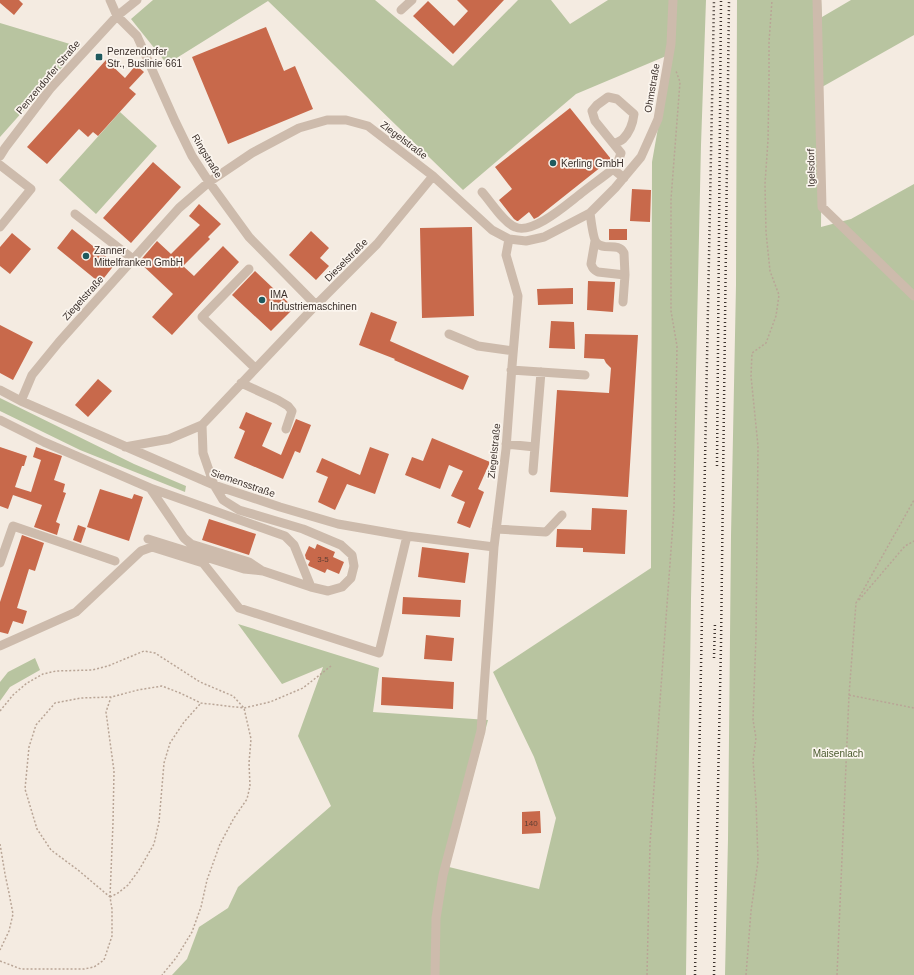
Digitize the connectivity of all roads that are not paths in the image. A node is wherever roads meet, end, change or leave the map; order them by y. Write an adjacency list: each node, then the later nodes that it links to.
1 (110, 0): 7 (street, Ringstraße)
2 (137, 0): 7 (street, Penzendorfer Straße)
3 (412, 0): 6 (street)
4 (673, 0): 13 (street, Ohmstraße)
5 (817, 0): 24 (street, Igelsdorf)
6 (401, 10)
7 (117, 16): 9 (street, Penzendorfer Straße); 14 (street, Ringstraße)
8 (614, 144): 8 (street); 11 (street)
9 (0, 156)
10 (0, 165): 18 (street)
11 (613, 169): 13 (street); 15 (street)
12 (434, 176): 14 (street, Ziegelstraße); 19 (street, Ziegelstraße); 26 (street, Dieselstraße)
13 (624, 178): 16 (street, Ohmstraße)
14 (209, 182): 21 (street, Ziegelstraße); 26 (street, Ringstraße)
15 (482, 192)
16 (590, 213): 19 (street, Ohmstraße); 20 (street)
17 (75, 214): 21 (street)
18 (0, 227)
19 (509, 239): 28 (street, Ziegelstraße)
20 (595, 241): 23 (street); 23 (street)
21 (133, 259): 35 (street, Ziegelstraße)
22 (249, 270): 29 (street)
23 (625, 275): 25 (street)
24 (914, 296)
25 (623, 302)
26 (316, 305): 29 (street, Dieselstraße)
27 (449, 334): 28 (street)
28 (513, 351): 30 (street, Ziegelstraße)
29 (255, 368): 33 (street, Dieselstraße)
30 (512, 370): 31 (street); 39 (street, Ziegelstraße)
31 (541, 372): 32 (street); 41 (street)
32 (585, 375)
33 (241, 383): 37 (street, Dieselstraße); 38 (street)
34 (0, 390): 35 (street, Siemensstraße)
35 (21, 401): 40 (street, Siemensstraße)
36 (0, 420): 44 (street)
37 (202, 425): 40 (street, Dieselstraße); 43 (street)
38 (286, 429)
39 (506, 444): 41 (street); 46 (street, Ziegelstraße)
40 (125, 447): 43 (street, Siemensstraße)
41 (535, 447): 42 (street)
42 (533, 471)
43 (214, 485): 47 (street, Siemensstraße); 53 (street)
44 (150, 488): 52 (street); 53 (street)
45 (562, 515): 46 (street)
46 (496, 529): 49 (street, Ziegelstraße)
47 (407, 536): 49 (street, Siemensstraße); 54 (street)
48 (148, 539): 52 (street)
49 (494, 547): 55 (street, Ziegelstraße)
50 (0, 560): 51 (street)
51 (115, 561)
52 (263, 571): 53 (street)
53 (310, 587)
54 (0, 646)
55 (435, 975)

